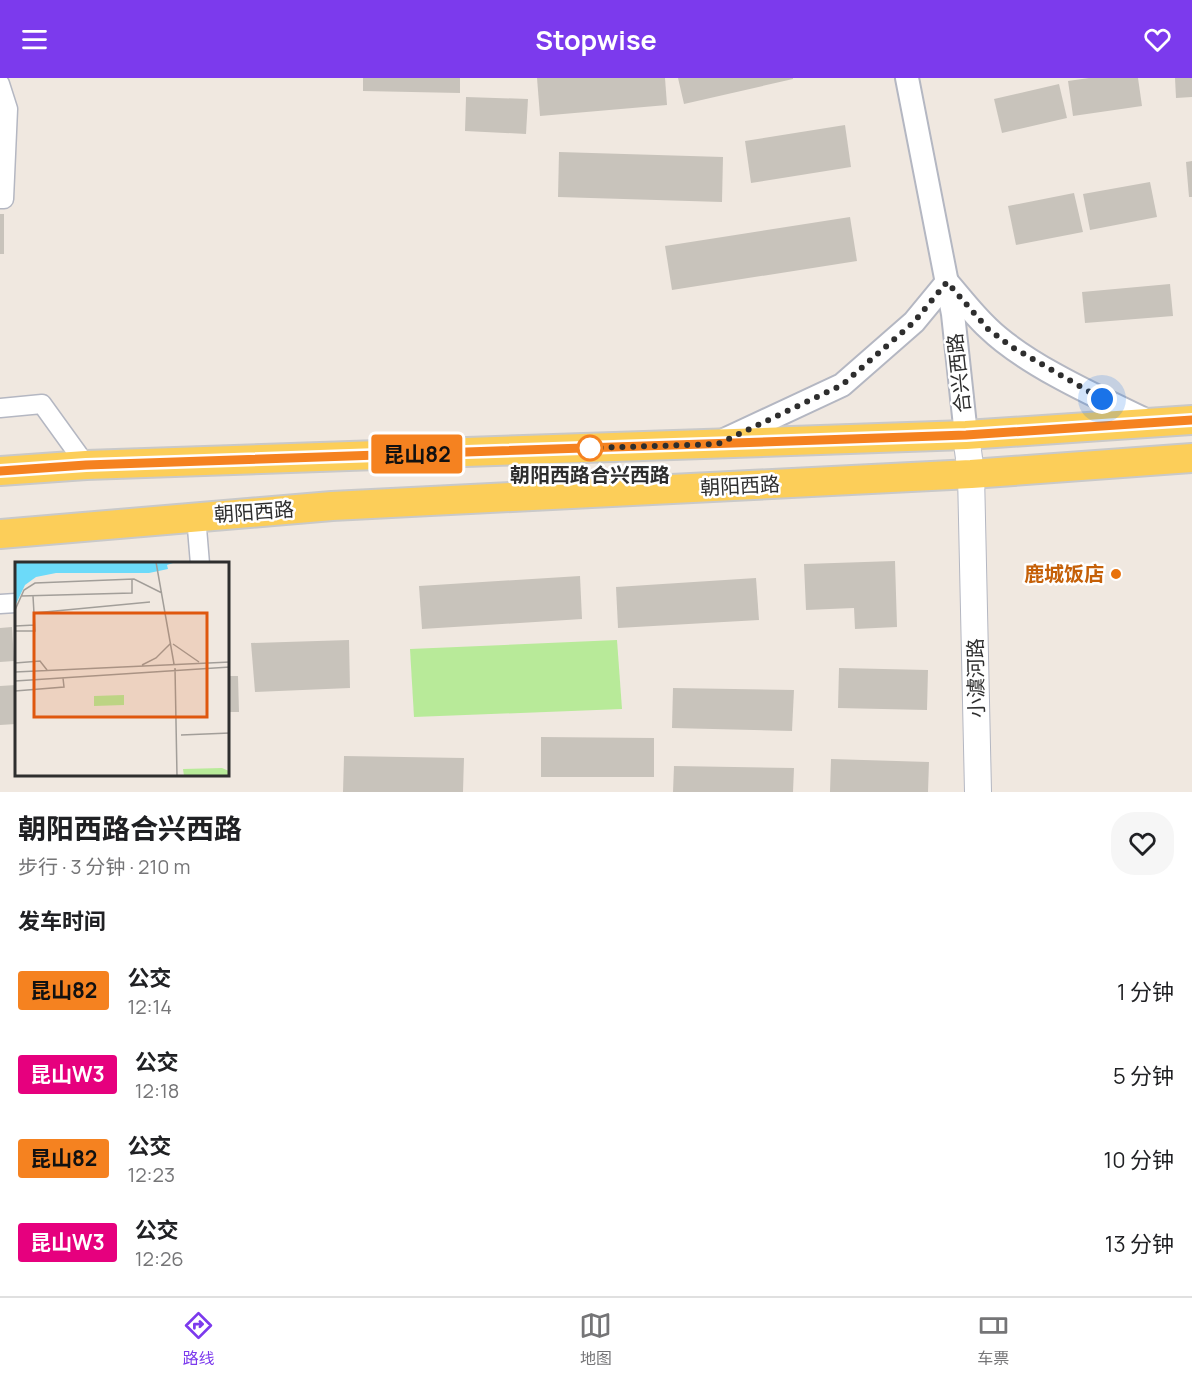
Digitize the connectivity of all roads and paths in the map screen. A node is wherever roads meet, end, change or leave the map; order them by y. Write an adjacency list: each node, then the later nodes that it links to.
1 (907, 78): 5 (street, 合兴西路)
2 (0, 84): 3 (street)
3 (3, 160): 4 (street)
4 (0, 199)
5 (947, 282): 8 (street); 9 (street, 合兴西路); 10 (street)
6 (0, 408): 12 (street)
7 (1192, 420): 8 (main road)
8 (1152, 423): 9 (main road)
9 (966, 435): 10 (main road); 14 (main road, 合兴西路)
10 (718, 444): 12 (main road)
11 (1192, 458): 14 (main road, 朝阳西路)
12 (86, 465): 13 (main road)
13 (0, 471)
14 (971, 474): 15 (main road, 朝阳西路); 18 (main road, 合兴西路)
15 (196, 516): 16 (main road, 朝阳西路); 17 (street)
16 (0, 534)
17 (200, 562)
18 (973, 564): 21 (main road, 小澞河路)
19 (15, 603): 20 (street)
20 (0, 604)
21 (978, 792)

